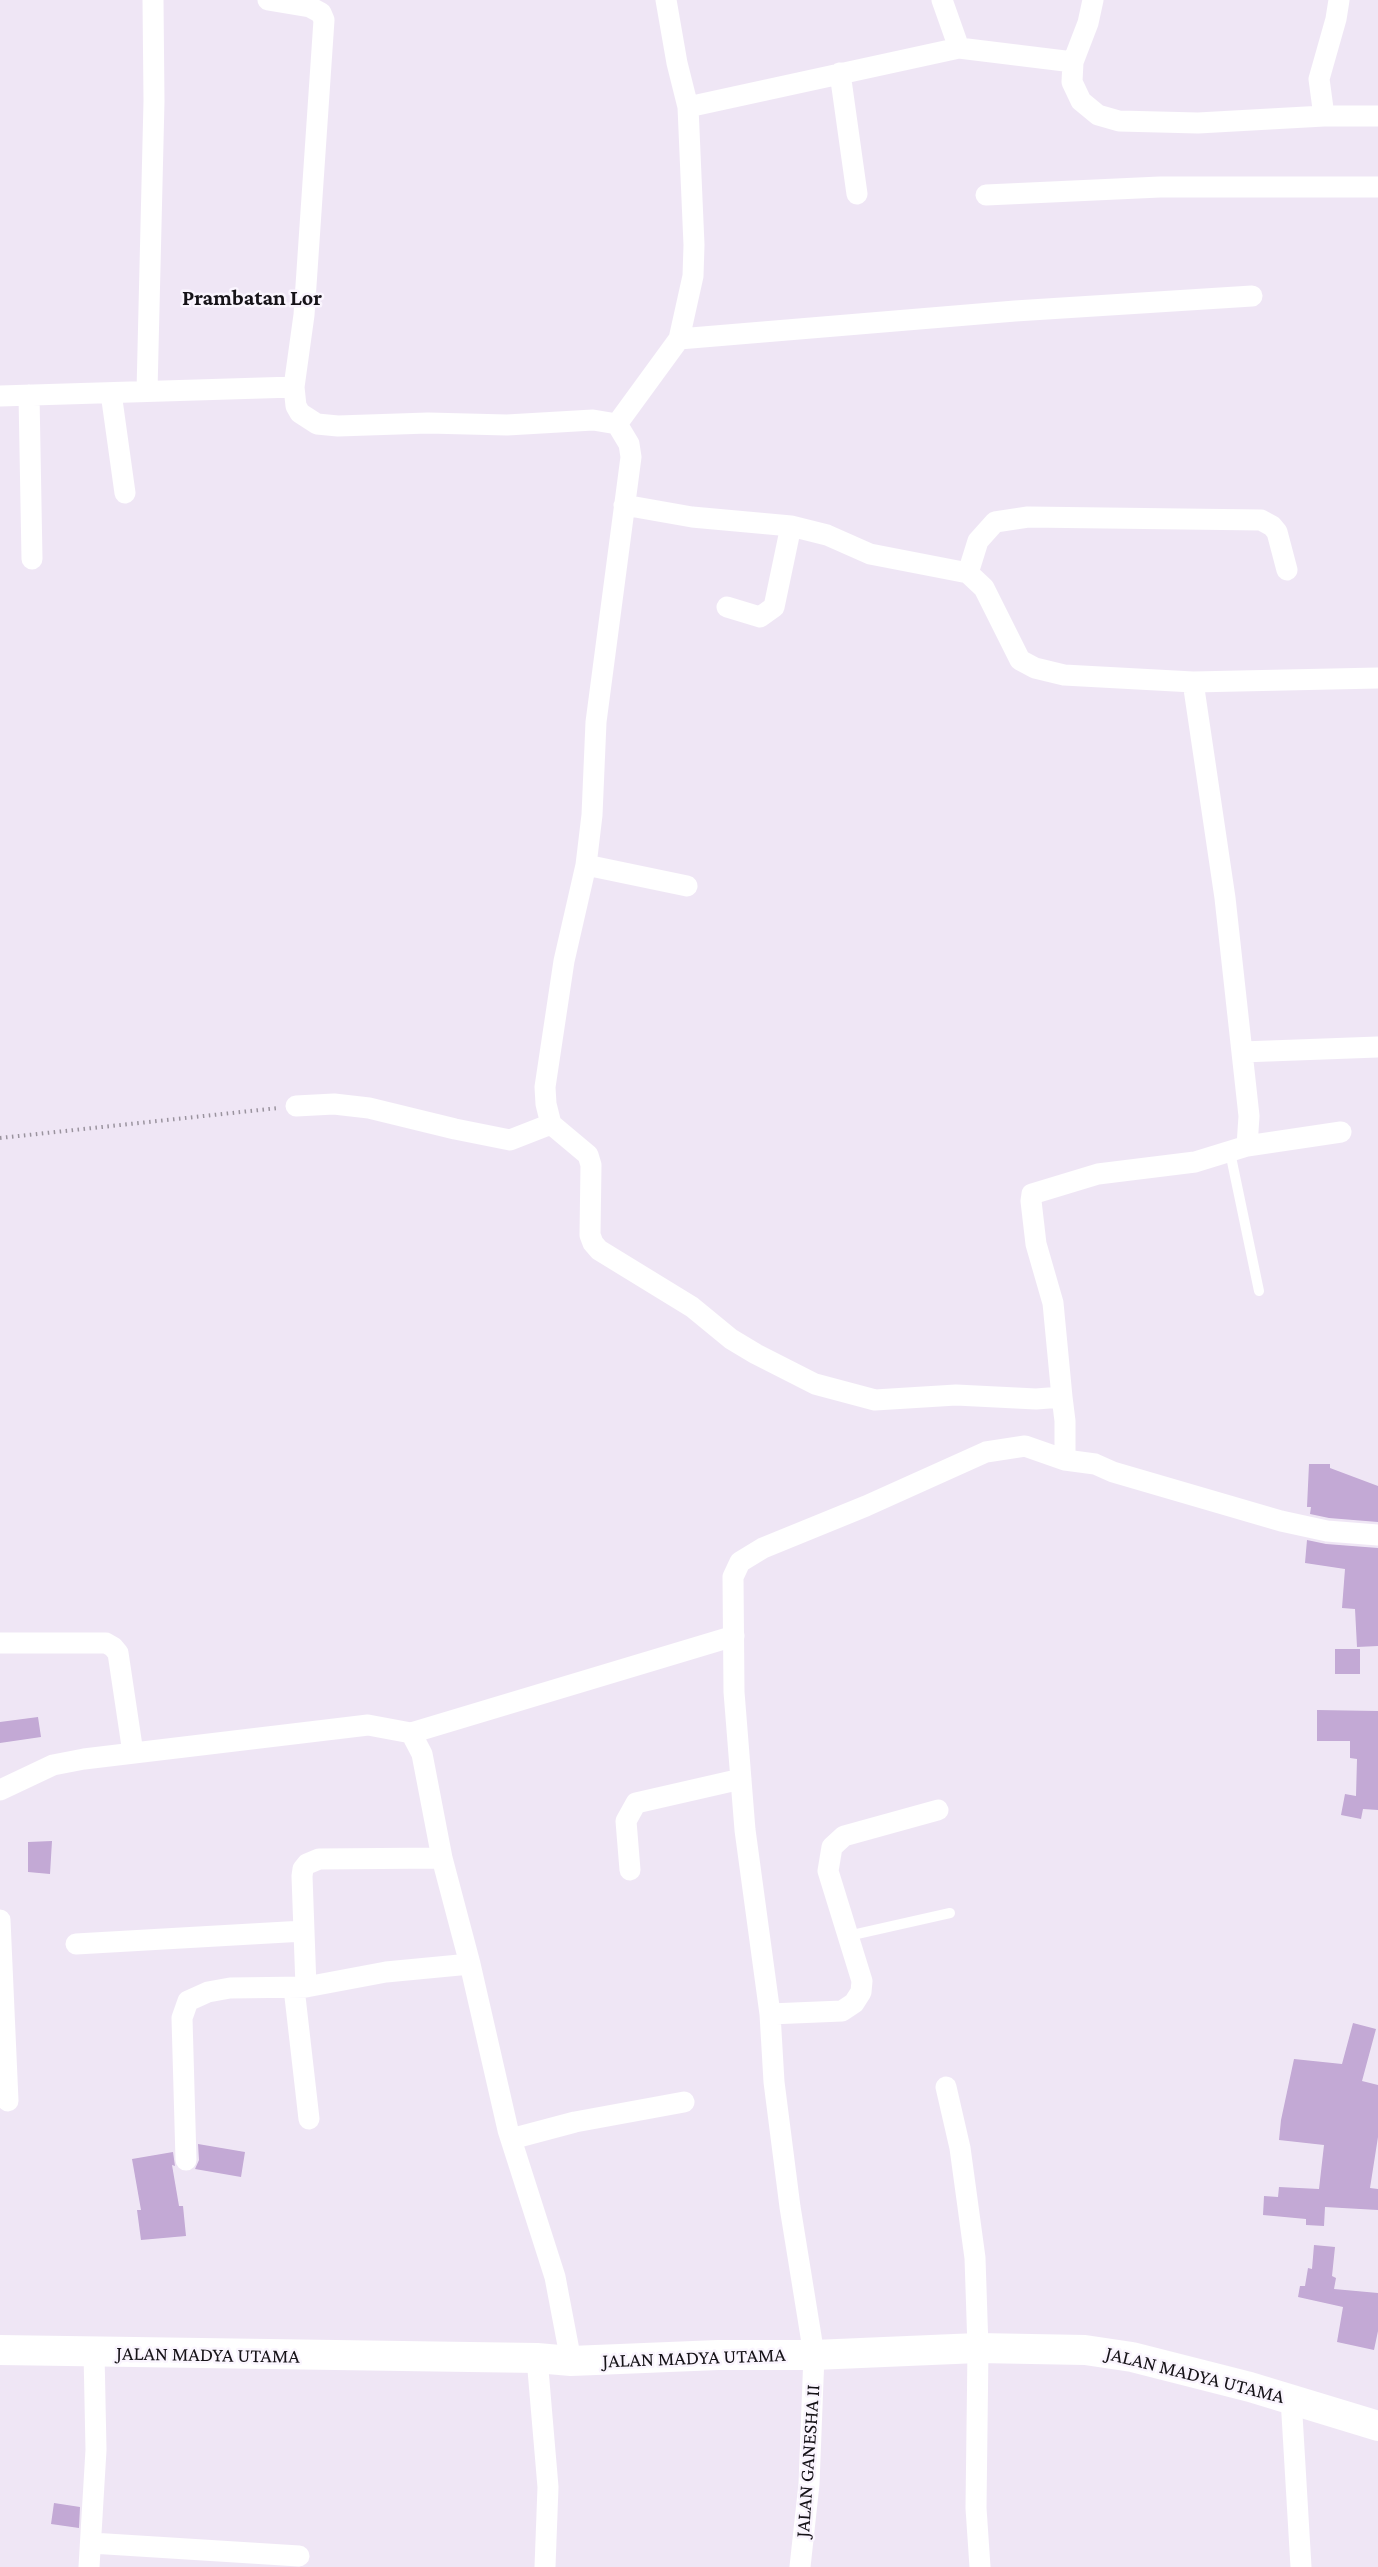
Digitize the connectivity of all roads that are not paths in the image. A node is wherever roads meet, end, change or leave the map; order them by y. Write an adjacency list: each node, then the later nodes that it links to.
1 (153, 0): 19 (street)
2 (268, 0): 18 (street)
3 (666, 0): 10 (street)
4 (942, 0): 7 (street)
5 (1093, 0): 8 (street)
6 (1339, 0): 11 (street)
7 (959, 48): 8 (street); 9 (street)
8 (1072, 62): 11 (street)
9 (840, 73): 10 (street); 14 (street)
10 (688, 107): 17 (street)
11 (1324, 116): 12 (street)
12 (1378, 116)
13 (1378, 187): 15 (street)
14 (857, 194)
15 (986, 195)
16 (1252, 296): 17 (street)
17 (679, 339): 23 (street)
18 (294, 387): 19 (street); 23 (street)
19 (147, 391): 20 (street)
20 (111, 393): 21 (street); 24 (street)
21 (29, 395): 22 (street); 27 (street)
22 (0, 396)
23 (617, 424): 25 (street)
24 (125, 493)
25 (624, 505): 26 (street); 33 (street)
26 (791, 526): 29 (street); 30 (street)
27 (32, 559)
28 (1287, 570): 29 (street)
29 (968, 573): 32 (street)
30 (727, 608)
31 (1378, 678): 32 (street)
32 (1193, 682): 36 (street)
33 (586, 865): 34 (street); 38 (street)
34 (687, 886)
35 (1378, 1047): 36 (street)
36 (1242, 1052): 40 (street)
37 (296, 1106): 38 (street)
38 (551, 1124): 42 (street)
39 (1341, 1132): 40 (street)
40 (1238, 1149): 41 (lane); 42 (street)
41 (1259, 1291)
42 (1062, 1397): 43 (street)
43 (1065, 1455): 44 (street, JALAN GANESHA II); 45 (street, JALAN GANESHA II)
44 (1378, 1535)
45 (734, 1636): 47 (street); 49 (street, JALAN GANESHA II)
46 (0, 1643): 48 (street)
47 (411, 1733): 48 (street); 52 (street)
48 (133, 1753): 50 (street)
49 (741, 1779): 53 (street); 61 (street, JALAN GANESHA II)
50 (0, 1790)
51 (938, 1810): 57 (street)
52 (442, 1858): 56 (street); 59 (street)
53 (630, 1870)
54 (950, 1913): 57 (lane)
55 (0, 1920): 63 (street)
56 (304, 1931): 58 (street); 60 (street)
57 (848, 1936): 61 (street)
58 (76, 1944)
59 (470, 1964): 60 (street); 66 (street)
60 (300, 1987): 65 (street); 67 (street)
61 (770, 2014): 71 (street, JALAN GANESHA II)
62 (946, 2087): 68 (street)
63 (8, 2101)
64 (684, 2102): 66 (street)
65 (309, 2119)
66 (511, 2139): 73 (street)
67 (186, 2160)
68 (978, 2348): 71 (street, JALAN MADYA UTAMA); 74 (street, JALAN MADYA UTAMA); 81 (street)
69 (0, 2350): 70 (street, JALAN MADYA UTAMA)
70 (94, 2352): 72 (street, JALAN MADYA UTAMA); 76 (street)
71 (814, 2355): 73 (street, JALAN MADYA UTAMA); 80 (street, JALAN GANESHA II)
72 (537, 2358): 73 (street, JALAN MADYA UTAMA); 79 (street)
73 (571, 2361)
74 (1291, 2398): 75 (street, JALAN MADYA UTAMA); 82 (street)
75 (1378, 2426)
76 (91, 2543): 77 (street); 78 (street)
77 (299, 2556)
78 (89, 2567)
79 (545, 2567)
80 (800, 2567)
81 (980, 2567)
82 (1301, 2567)

